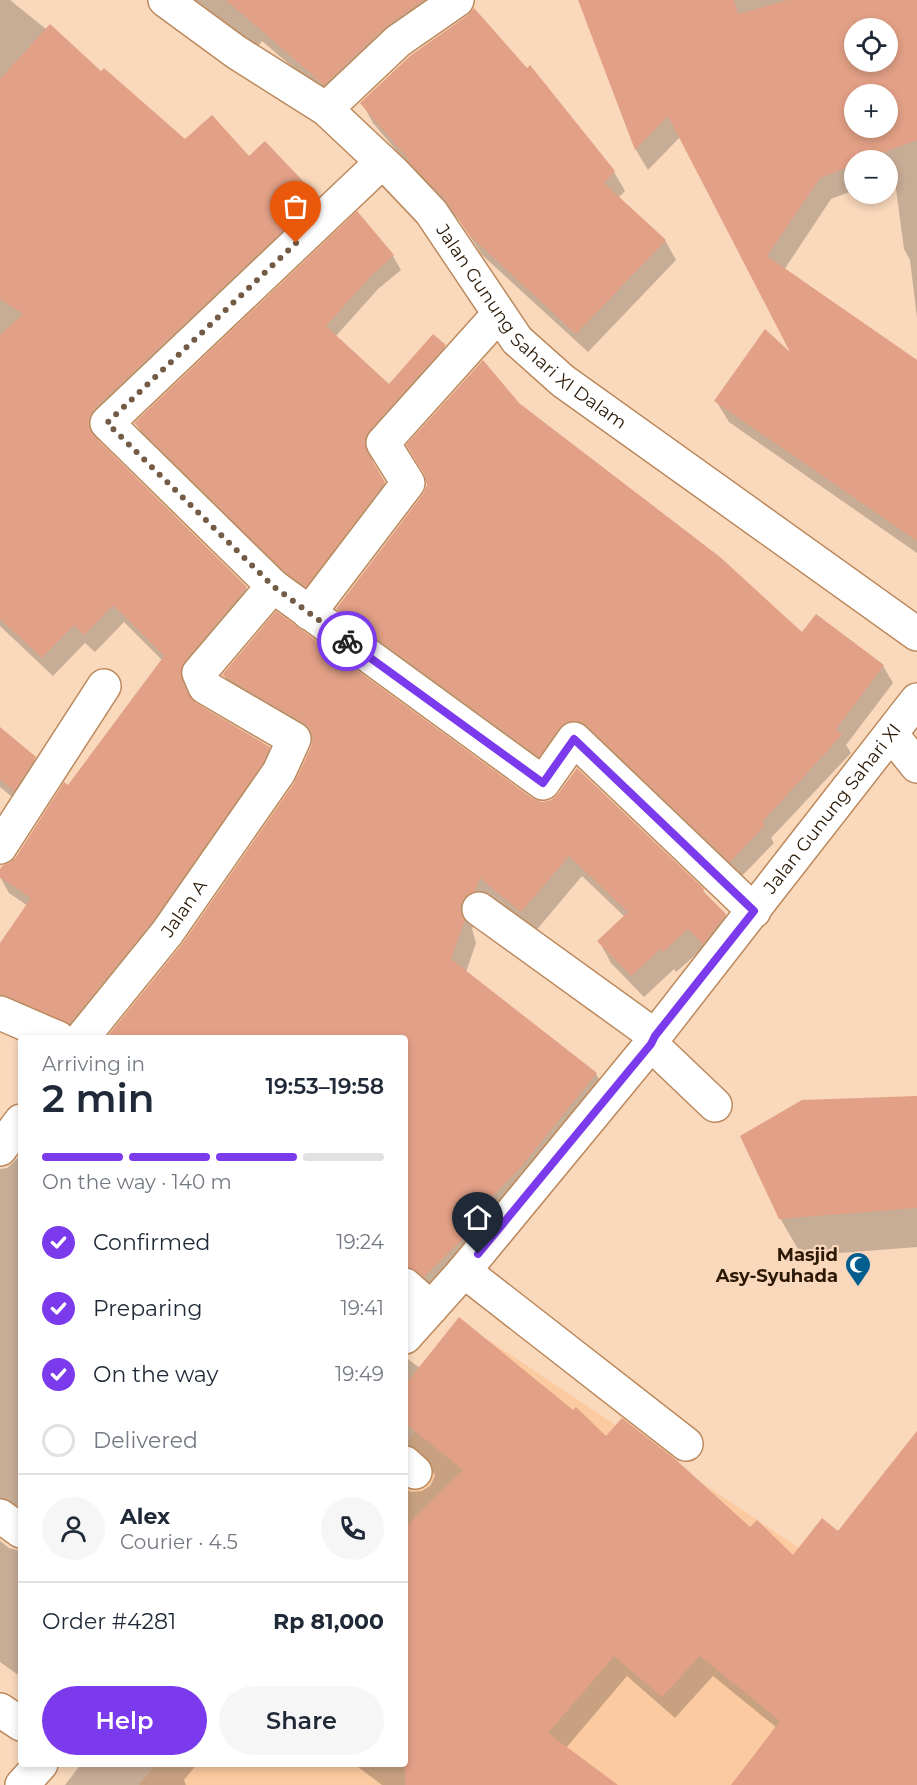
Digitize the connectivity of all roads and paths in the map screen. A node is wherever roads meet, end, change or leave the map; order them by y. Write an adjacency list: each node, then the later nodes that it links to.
1 (165, 0): 3 (street, Jalan Gunung Sahari XI Dalam)
2 (457, 0): 3 (street)
3 (326, 109): 4 (street, Jalan Gunung Sahari XI Dalam)
4 (382, 162): 5 (street, Jalan Gunung Sahari XI Dalam); 6 (street)
5 (499, 314): 7 (street); 8 (street, Jalan Gunung Sahari XI Dalam)
6 (273, 586): 7 (street); 18 (street, Jalan A)
7 (309, 613): 15 (street)
8 (917, 634)
9 (104, 686): 13 (street)
10 (917, 700): 11 (street, Jalan Gunung Sahari XI)
11 (891, 734): 12 (street); 15 (street, Jalan Gunung Sahari XI)
12 (917, 766)
13 (0, 847)
14 (479, 909): 19 (street)
15 (754, 911): 19 (street, Jalan Gunung Sahari XI)
16 (0, 1013): 17 (street)
17 (51, 1035)
18 (84, 1035)
19 (653, 1040): 20 (street); 23 (street, Jalan Gunung Sahari XI)
20 (715, 1105)
21 (18, 1125): 22 (street)
22 (0, 1149)
23 (464, 1271): 25 (street, Jalan Gunung Sahari XI); 27 (street)
24 (408, 1288): 25 (street)
25 (430, 1308): 26 (street, Jalan Gunung Sahari XI)
26 (408, 1334)
27 (686, 1444)
28 (0, 1515): 29 (street)
29 (18, 1529)
30 (0, 1710): 31 (street)
31 (18, 1722)
32 (37, 1767): 33 (street)
33 (22, 1785)

